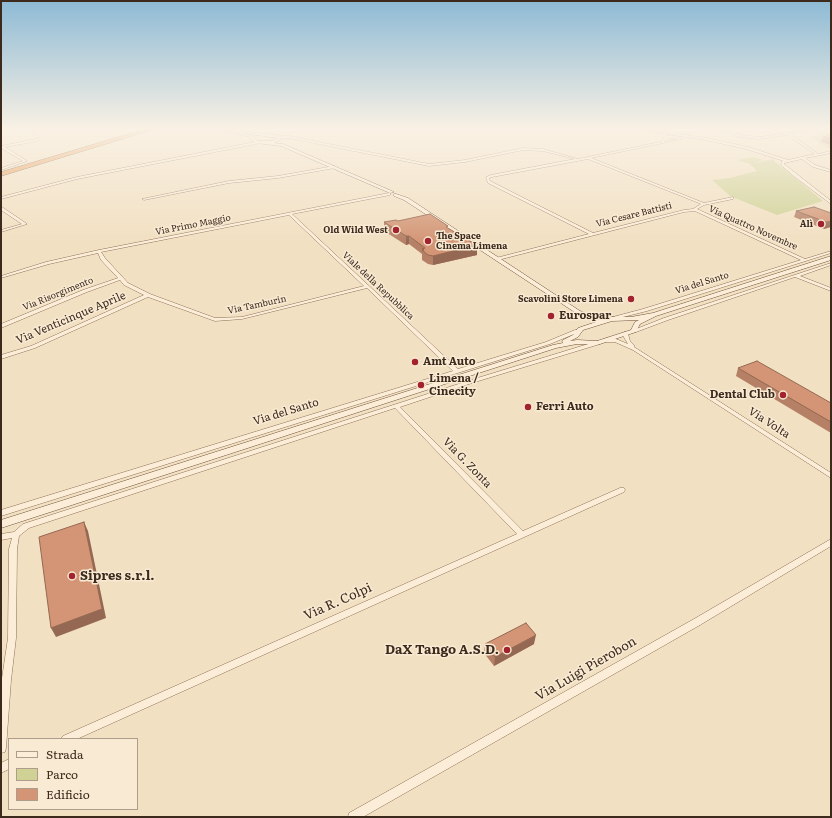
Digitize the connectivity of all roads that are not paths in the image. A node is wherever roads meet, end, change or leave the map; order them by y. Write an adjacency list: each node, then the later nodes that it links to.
1 (24, 166): 10 (highway)
2 (25, 166): 10 (highway)
3 (136, 166): 12 (street)
4 (542, 166): 21 (street, Via Cesare Battisti)
5 (609, 166): 16 (street, Via Quattro Novembre)
6 (784, 166): 15 (street)
7 (815, 166): 9 (street)
8 (334, 167): 11 (street); 14 (street)
9 (831, 171)
10 (1, 173)
11 (392, 194): 19 (street, Via Primo Maggio); 25 (street)
12 (1, 198)
13 (732, 198): 16 (street, Via Cesare Battisti)
14 (144, 199)
15 (831, 203)
16 (703, 204): 18 (street, Via Cesare Battisti)
17 (1, 208): 20 (street)
18 (695, 210): 21 (street, Via Cesare Battisti); 26 (street, Via Quattro Novembre)
19 (290, 214): 22 (street, Via Primo Maggio); 33 (street, Viale della Repubblica)
20 (1, 231)
21 (591, 234): 25 (street)
22 (99, 251): 30 (street, Via Primo Maggio); 32 (street, Via Tamburin)
23 (831, 252): 26 (street, Via del Santo)
24 (831, 258): 31 (street)
25 (498, 259): 36 (street)
26 (805, 260): 28 (street, Via del Santo)
27 (831, 264): 29 (street)
28 (764, 273): 31 (street); 39 (street, Via del Santo)
29 (796, 276): 34 (street); 42 (street)
30 (1, 277)
31 (773, 277): 37 (street)
32 (121, 278): 35 (street, Via Tamburin); 40 (street, Via Risorgimento)
33 (367, 287): 35 (street, Via Tamburin); 51 (street, Viale della Repubblica)
34 (831, 290)
35 (148, 295): 50 (street, Via Venticinque Aprile)
36 (578, 312): 39 (street); 41 (street)
37 (654, 315): 38 (street, Via del Santo); 42 (street)
38 (624, 319): 39 (street, Via del Santo); 42 (street)
39 (608, 320): 41 (street, Via del Santo)
40 (1, 326)
41 (585, 327): 43 (street, Via del Santo)
42 (634, 328): 44 (street)
43 (576, 333): 46 (street); 48 (street, Via del Santo); 51 (street, Via del Santo)
44 (625, 334): 45 (street); 49 (street)
45 (607, 340): 47 (street); 49 (street)
46 (583, 342): 47 (street); 48 (street)
47 (598, 343): 53 (street)
48 (555, 346): 52 (street)
49 (635, 349): 56 (street, Via Volta)
50 (1, 357)
51 (456, 370): 58 (street, Via del Santo)
52 (481, 370): 53 (street); 55 (street)
53 (488, 377): 54 (street)
54 (396, 406): 55 (street); 61 (street, Via G. Zonta)
55 (283, 438): 59 (street); 60 (street)
56 (831, 476)
57 (622, 490): 61 (street, Via R. Colpi)
58 (1, 513)
59 (1, 524)
60 (16, 535): 62 (street); 65 (street)
61 (522, 535): 64 (street, Via R. Colpi)
62 (1, 537)
63 (831, 542): 66 (street, Via Luigi Pierobon)
64 (68, 738)
65 (1, 748)
66 (353, 817)

